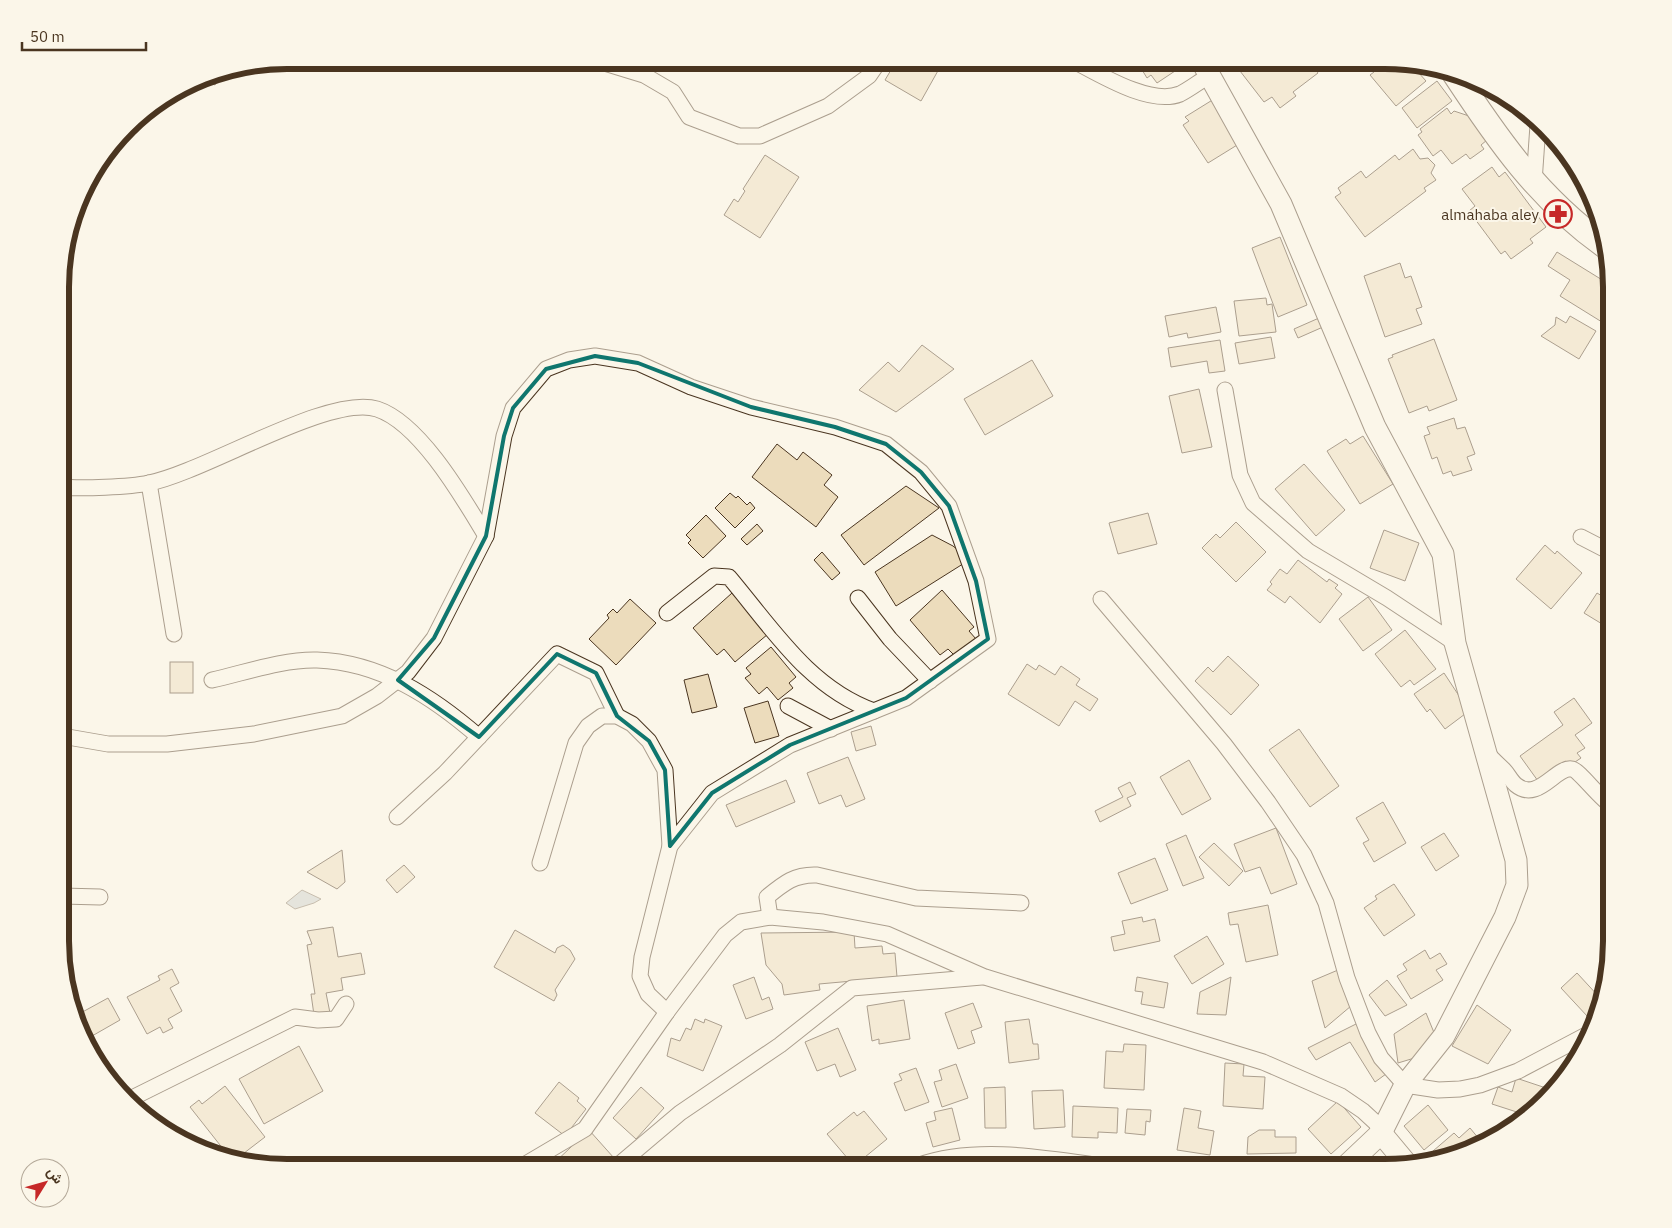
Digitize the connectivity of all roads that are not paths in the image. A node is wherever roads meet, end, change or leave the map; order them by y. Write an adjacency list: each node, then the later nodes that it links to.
1 (623, 69): 2 (street)
2 (874, 69)
3 (1089, 69): 4 (street)
4 (1204, 69)
5 (1206, 69): 20 (street)
6 (1460, 82): 8 (main road)
7 (1538, 132): 8 (street)
8 (1534, 182): 9 (main road)
9 (1598, 241)
10 (1225, 390): 20 (street)
11 (149, 483): 12 (street); 13 (street); 19 (street)
12 (69, 487)
13 (486, 536): 22 (street); 23 (street)
14 (1581, 537): 15 (street)
15 (1603, 548)
16 (858, 598): 23 (street)
17 (1101, 599): 43 (street)
18 (667, 613): 25 (street)
19 (174, 634)
20 (1455, 643): 30 (street)
21 (212, 680): 22 (street)
22 (398, 680): 28 (street); 29 (street)
23 (930, 681): 25 (street)
24 (788, 706): 27 (street)
25 (874, 711): 27 (street)
26 (618, 716): 29 (street); 33 (street); 34 (street)
27 (831, 729): 33 (street)
28 (69, 737)
29 (479, 737): 32 (street)
30 (1487, 753): 31 (street); 43 (street)
31 (1603, 801)
32 (397, 817)
33 (670, 846): 41 (street)
34 (540, 864)
35 (69, 896): 36 (street)
36 (100, 897)
37 (1021, 903): 38 (street)
38 (770, 918): 39 (street); 41 (street)
39 (985, 977): 45 (street); 47 (street)
40 (346, 1004): 44 (street)
41 (667, 1012): 46 (street)
42 (1581, 1038): 43 (street)
43 (1405, 1085): 45 (street)
44 (135, 1097)
45 (1381, 1133): 50 (street); 51 (street)
46 (534, 1159)
47 (625, 1159)
48 (965, 1159): 49 (street)
49 (1011, 1159)
50 (1354, 1159)
51 (1402, 1159)

